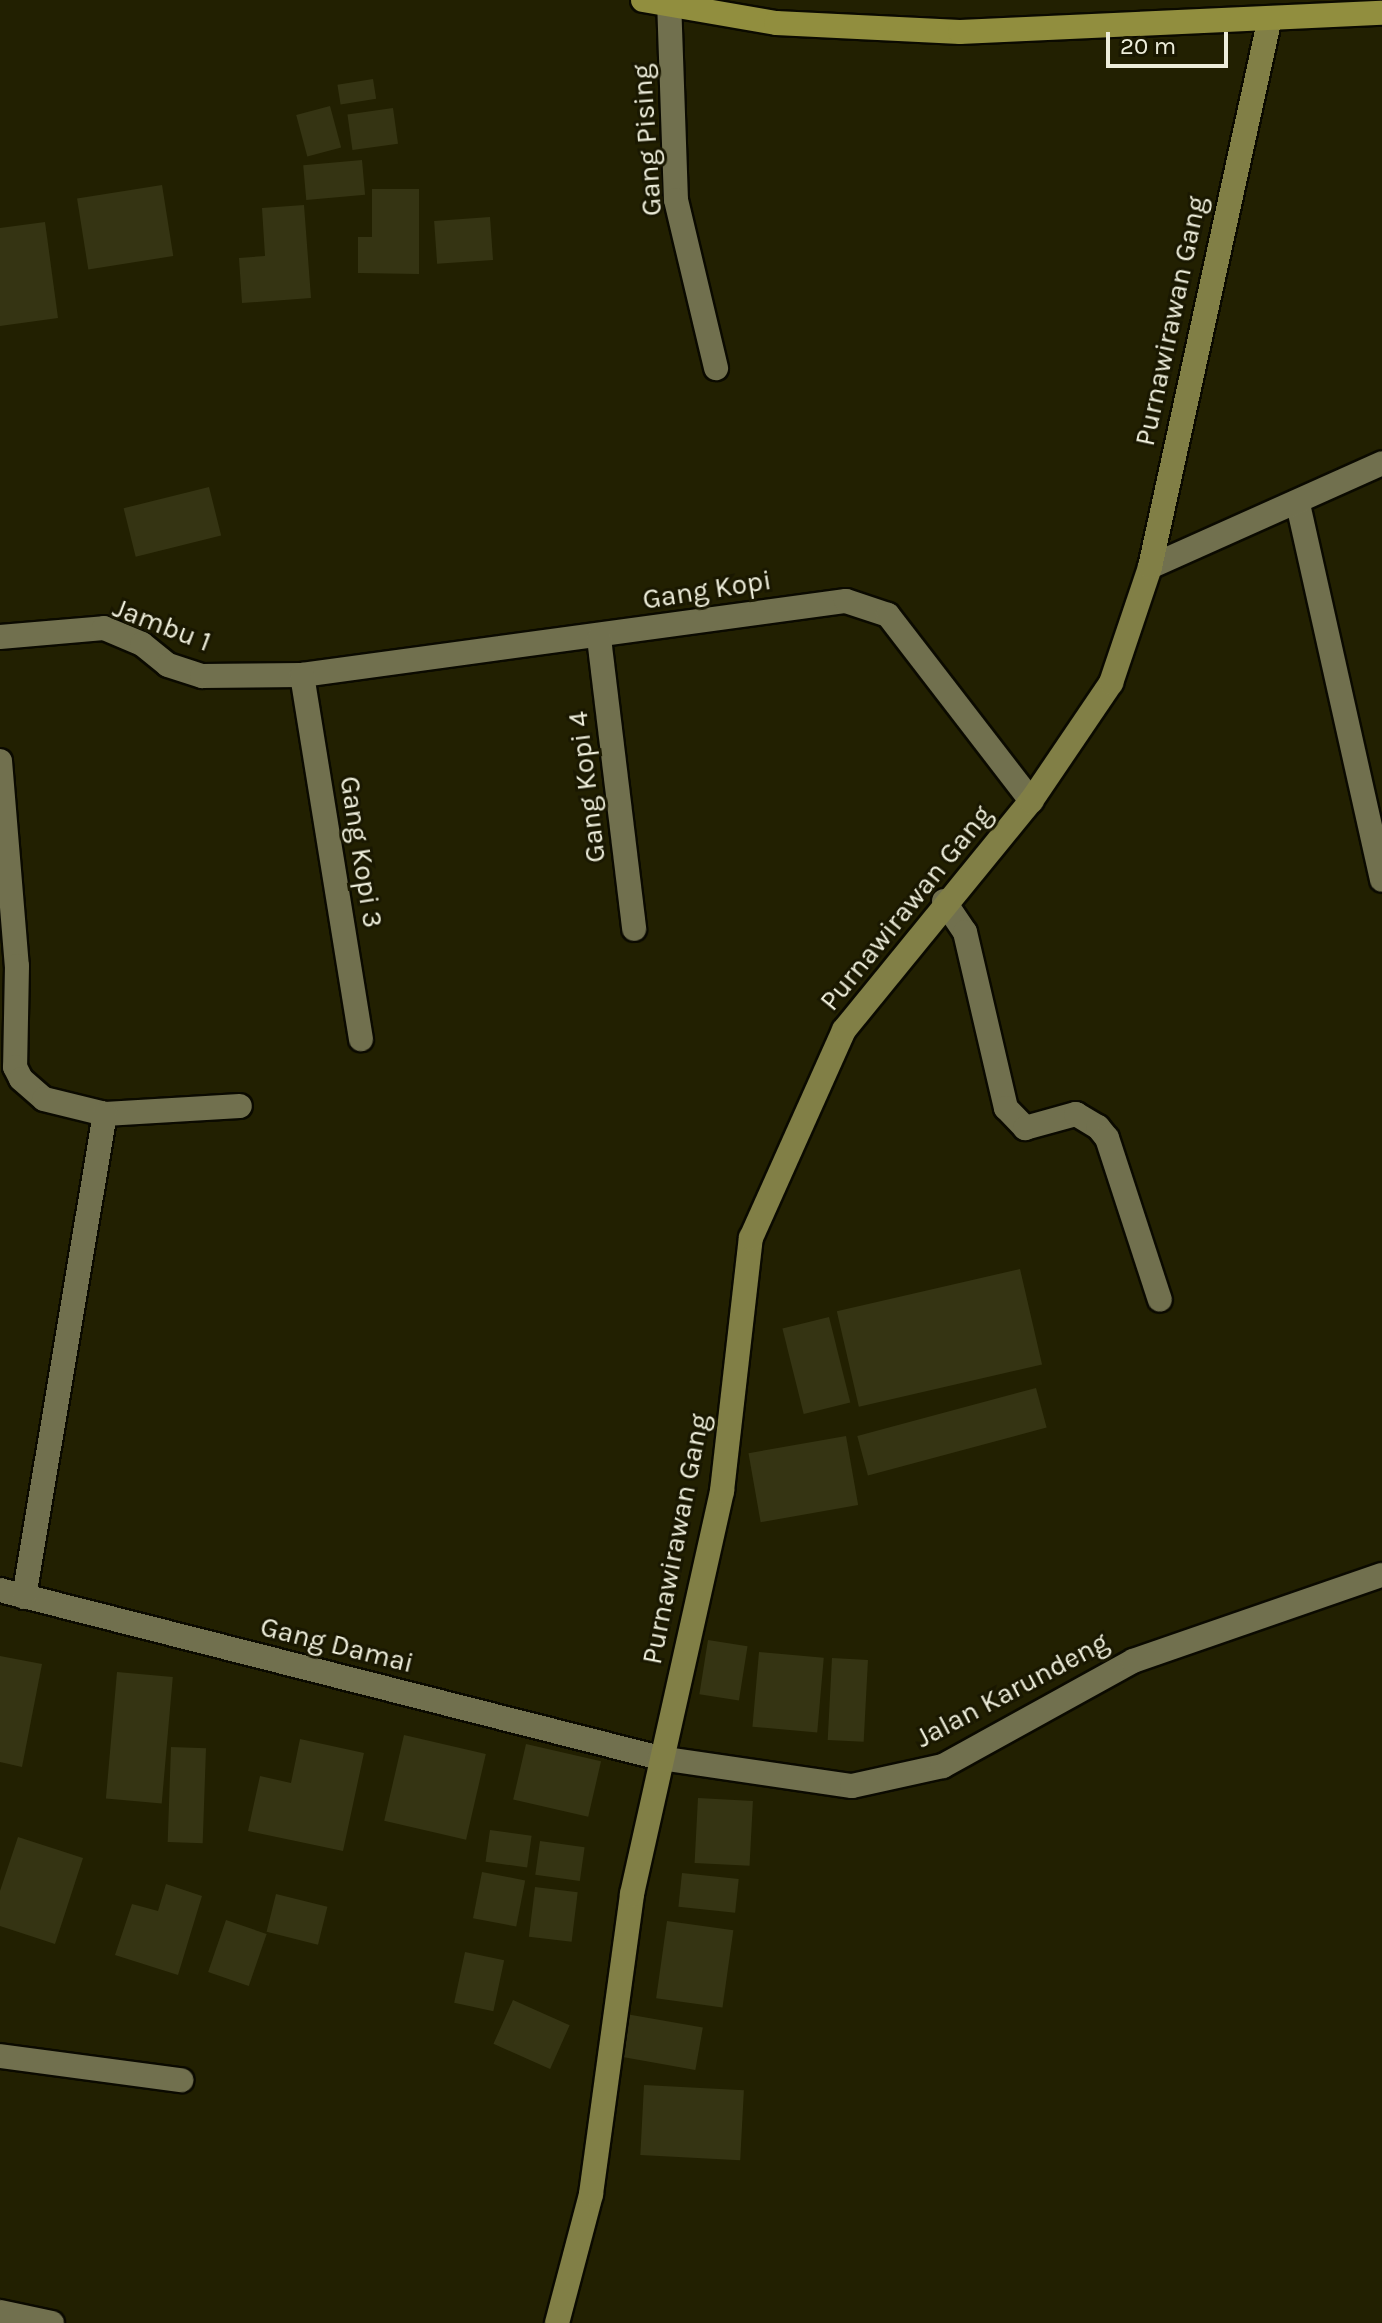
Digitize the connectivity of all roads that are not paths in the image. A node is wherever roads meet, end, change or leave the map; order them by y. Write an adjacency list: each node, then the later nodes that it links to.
1 (643, 0): 2 (main road)
2 (669, 2): 3 (main road); 5 (street, Gang Pising)
3 (1269, 11): 4 (main road); 8 (street, Purnawirawan Gang)
4 (1382, 13)
5 (716, 368)
6 (1382, 463): 7 (street)
7 (1298, 504): 8 (street); 14 (street)
8 (1150, 567): 13 (street, Purnawirawan Gang)
9 (0, 637): 11 (street, Jambu 1)
10 (599, 638): 11 (street, Gang Kopi); 13 (street, Gang Kopi); 16 (street, Gang Kopi 4)
11 (302, 675): 17 (street, Gang Kopi 3)
12 (0, 761): 19 (street)
13 (1031, 801): 15 (street, Purnawirawan Gang)
14 (1382, 880)
15 (944, 901): 20 (street); 24 (street, Purnawirawan Gang)
16 (634, 929)
17 (361, 1039)
18 (240, 1106): 19 (street)
19 (105, 1114): 23 (street)
20 (1160, 1300)
21 (1382, 1575): 24 (street, Jalan Karundeng)
22 (0, 1590): 23 (street, Gang Damai)
23 (24, 1597): 24 (street, Gang Damai)
24 (660, 1758): 29 (street, Purnawirawan Gang)
25 (0, 2056): 26 (street)
26 (181, 2080)
27 (0, 2312): 28 (street)
28 (52, 2323)
29 (557, 2323)

